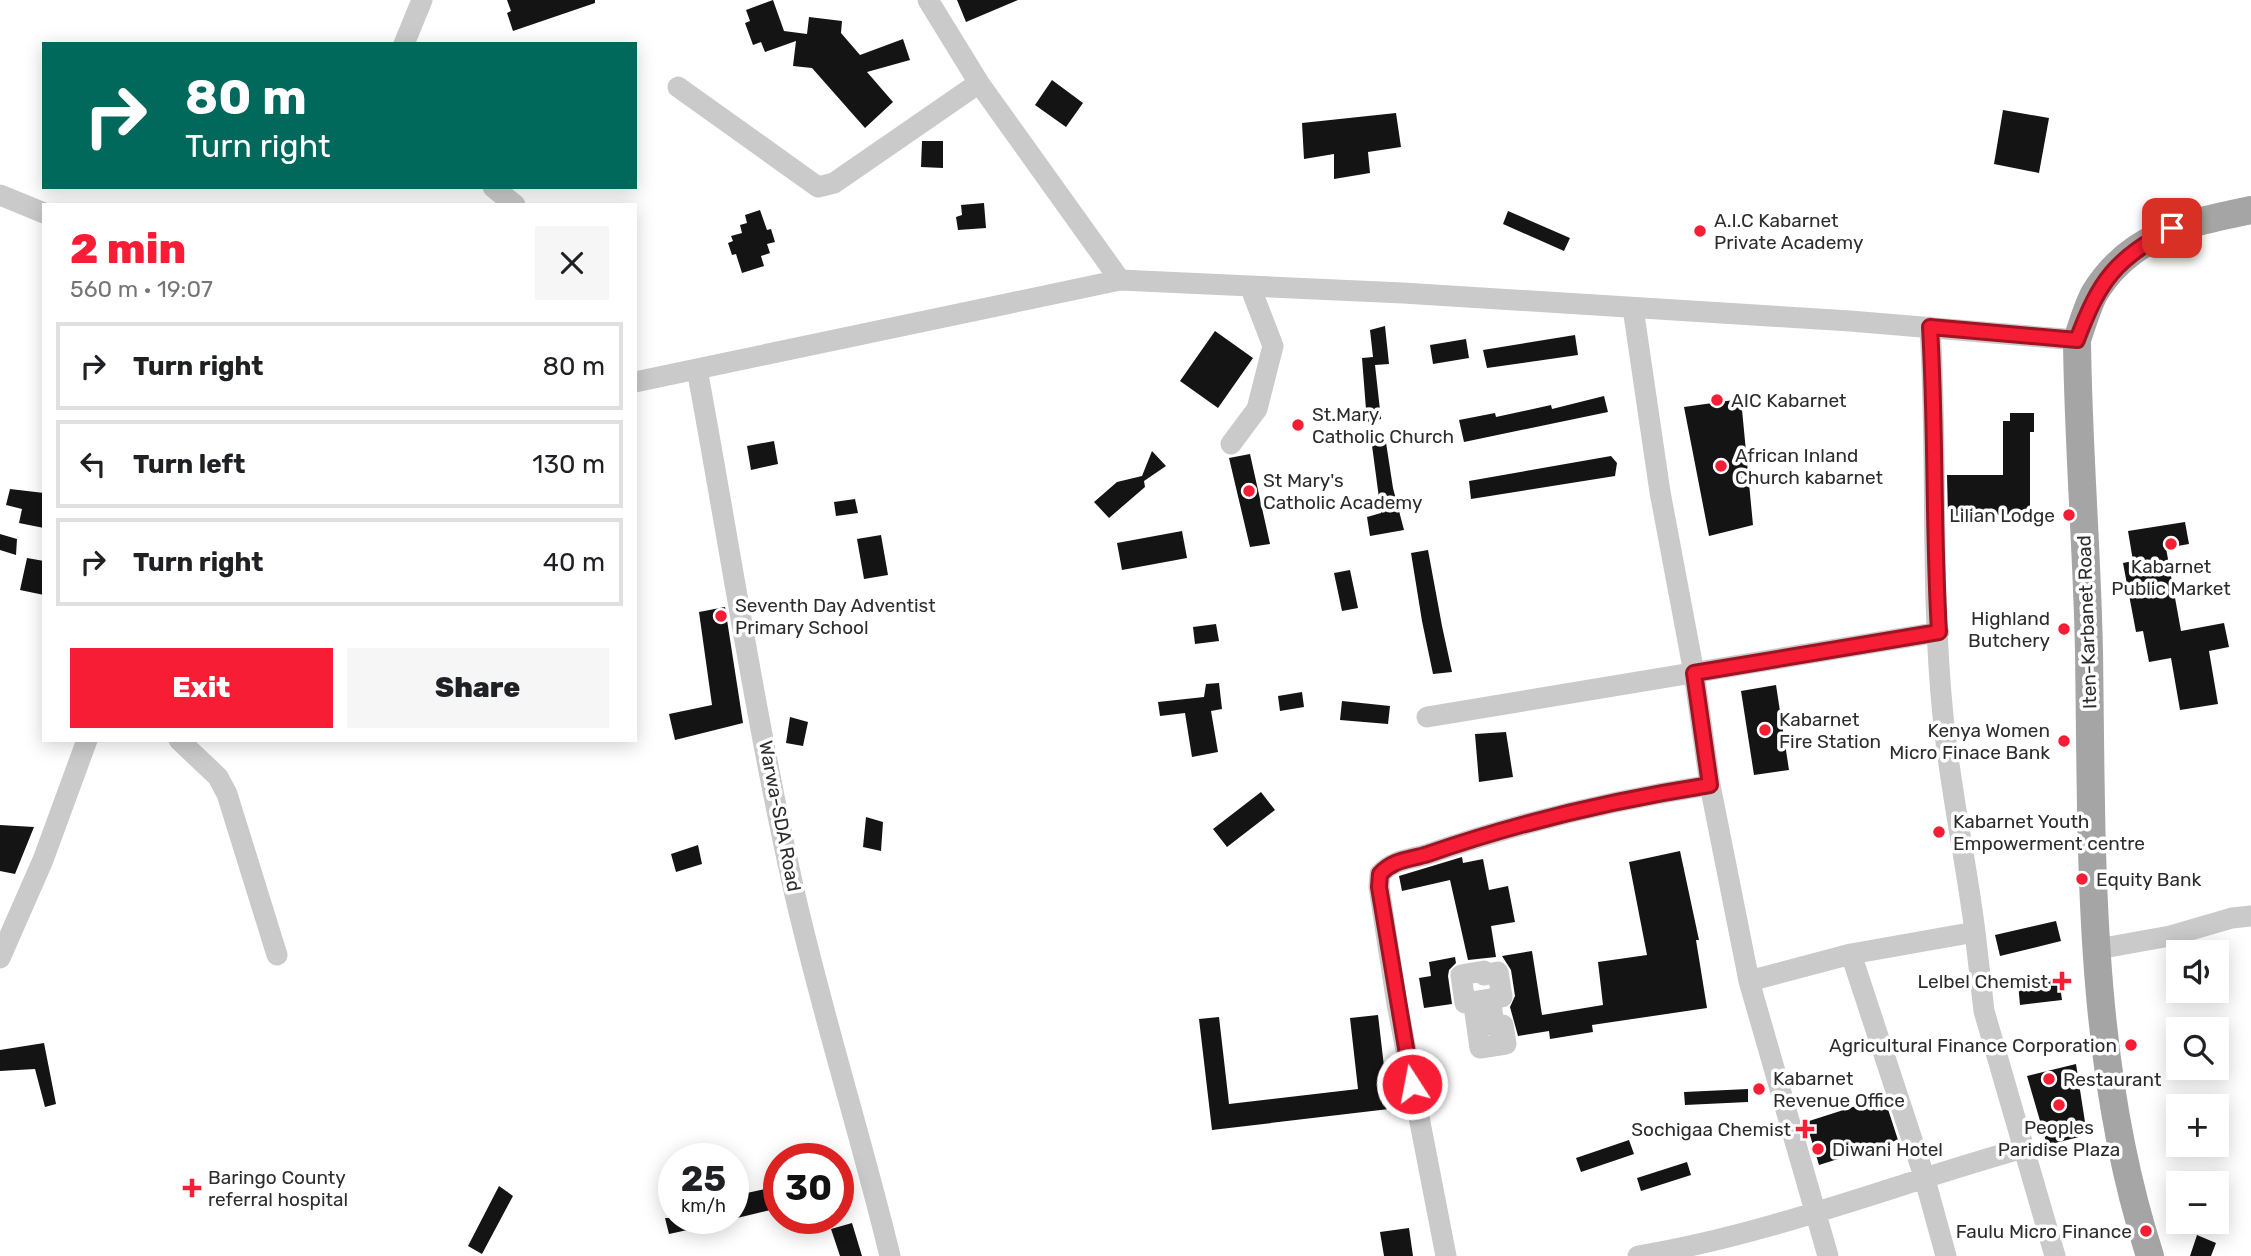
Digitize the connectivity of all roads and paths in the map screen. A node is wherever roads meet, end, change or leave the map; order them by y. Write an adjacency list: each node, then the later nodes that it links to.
1 (422, 0): 3 (street)
2 (928, 0): 4 (street)
3 (405, 42)
4 (979, 83): 5 (street); 11 (street)
5 (678, 87)
6 (495, 189): 8 (street)
7 (0, 195): 10 (street)
8 (512, 203)
9 (2251, 210): 15 (main road, Iten-Karbanet Road)
10 (42, 212)
11 (1121, 280): 13 (street); 16 (street)
12 (1253, 294): 18 (street)
13 (1633, 308): 14 (street); 20 (street)
14 (1930, 327): 15 (street); 19 (street)
15 (2077, 340): 27 (main road, Iten-Karbanet Road)
16 (697, 369): 17 (street); 35 (street, Warwa-SDA Road)
17 (637, 382)
18 (1231, 444)
19 (1939, 632): 20 (street); 26 (street)
20 (1694, 673): 21 (street); 24 (street)
21 (1427, 717)
22 (86, 742): 30 (street)
23 (180, 742): 29 (street)
24 (1710, 785): 31 (street); 36 (street)
25 (2251, 916): 27 (street)
26 (1975, 932): 28 (street); 32 (street)
27 (2098, 948): 41 (main road, Iten-Karbanet Road)
28 (1851, 954): 31 (street); 33 (street)
29 (277, 955)
30 (0, 958)
31 (1749, 981): 34 (street)
32 (2024, 1149): 33 (street); 40 (street)
33 (1924, 1176): 34 (street); 39 (street)
34 (1816, 1213): 37 (street); 38 (street)
35 (890, 1256)
36 (1446, 1256)
37 (1638, 1256)
38 (1828, 1256)
39 (1946, 1256)
40 (2055, 1256)
41 (2150, 1256)

